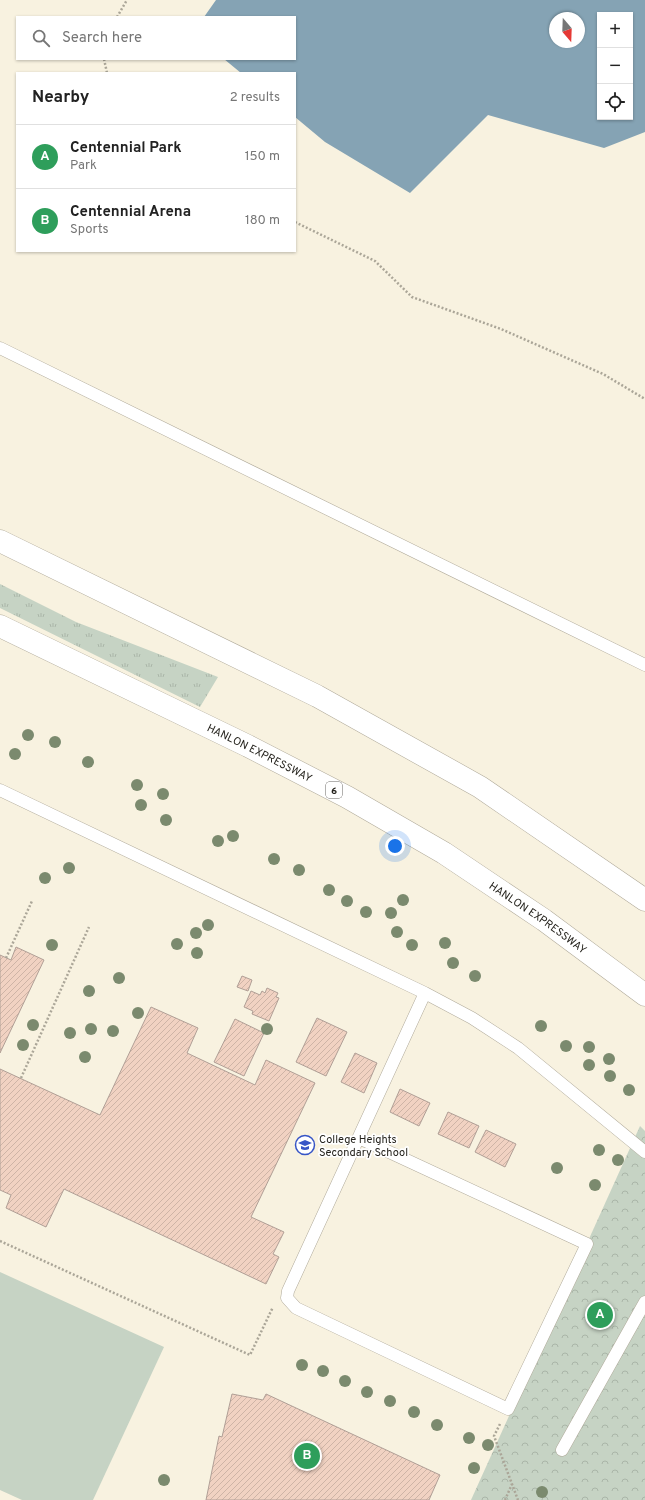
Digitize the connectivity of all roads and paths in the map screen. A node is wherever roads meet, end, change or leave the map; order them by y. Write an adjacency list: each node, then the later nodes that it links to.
1 (127, 0): 2 (path)
2 (118, 16)
3 (104, 60): 4 (path)
4 (107, 72)
5 (296, 222): 7 (path)
6 (0, 348): 10 (lane)
7 (645, 399)
8 (0, 541): 12 (highway)
9 (0, 626): 17 (highway, HANLON EXPRESSWAY / 6)
10 (645, 665)
11 (0, 790): 16 (lane)
12 (645, 900)
13 (32, 901): 15 (path)
14 (88, 927): 18 (path)
15 (6, 958)
16 (425, 993): 19 (lane); 20 (lane)
17 (645, 995)
18 (21, 1078)
19 (359, 1138): 22 (lane); 24 (lane)
20 (645, 1152)
21 (0, 1241): 22 (path)
22 (287, 1298): 24 (lane)
23 (645, 1302): 25 (lane)
24 (508, 1409): 26 (path)
25 (562, 1450)
26 (512, 1483): 27 (path); 28 (path)
27 (505, 1500)
28 (518, 1500)

